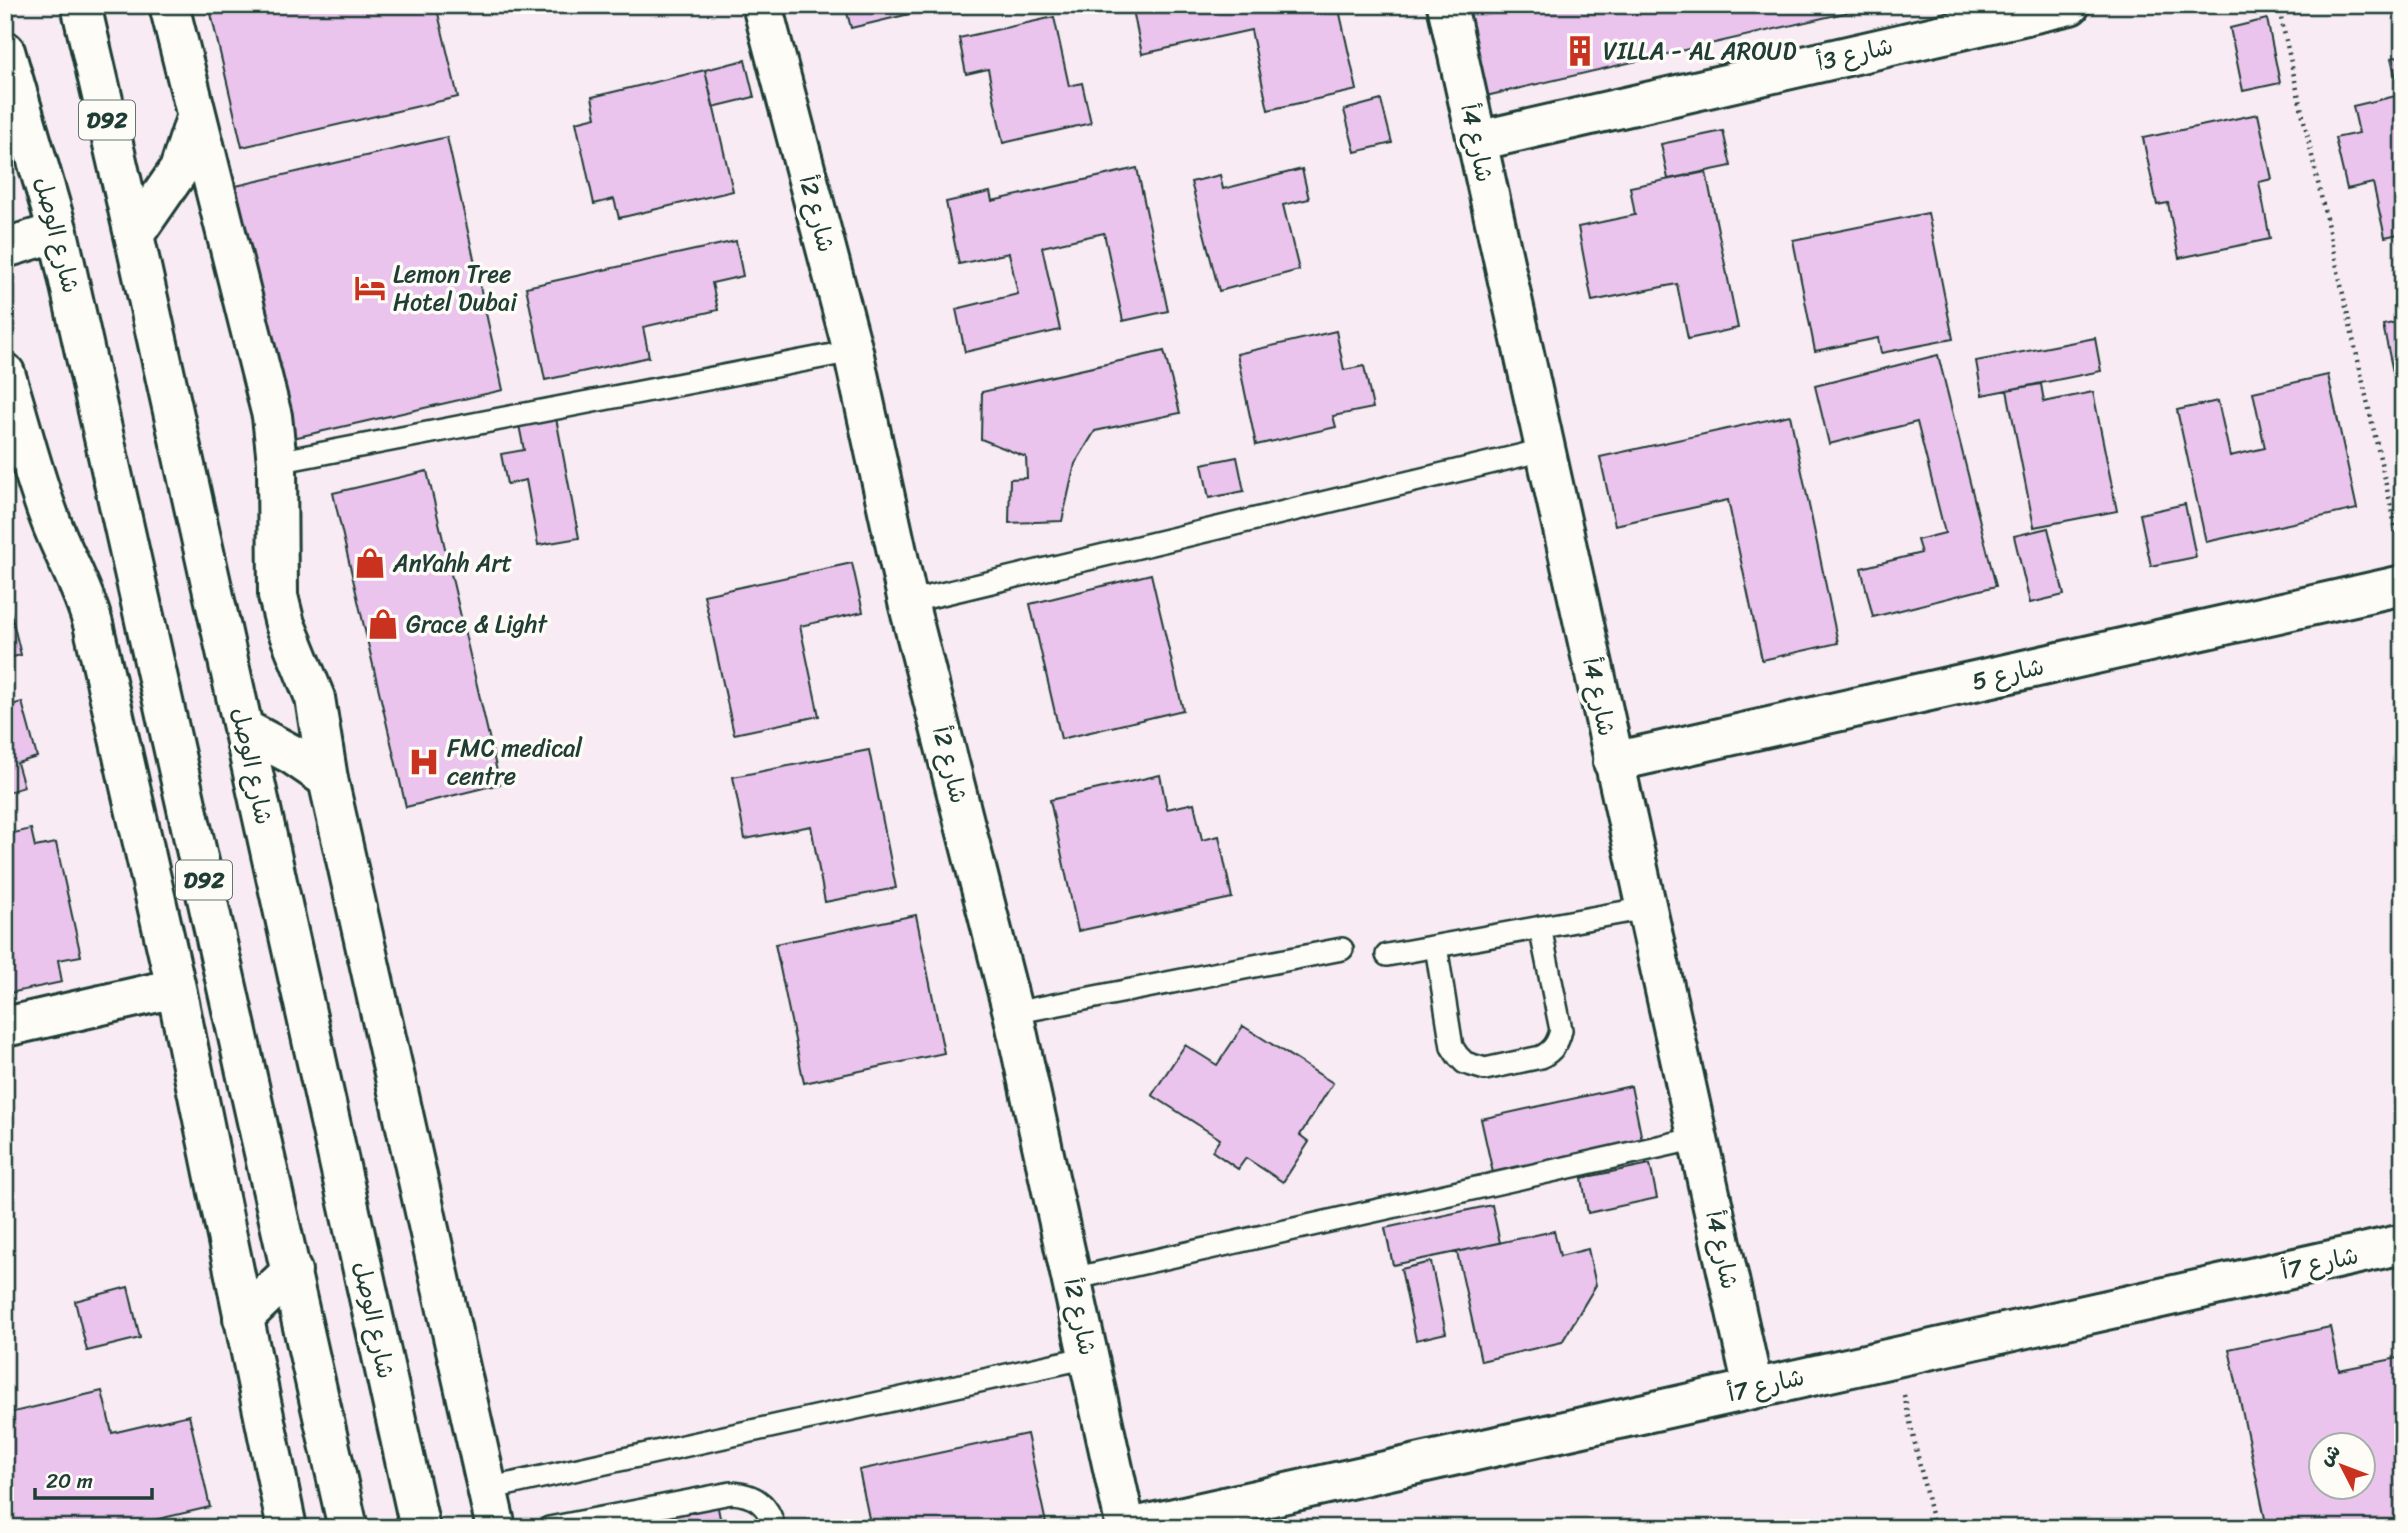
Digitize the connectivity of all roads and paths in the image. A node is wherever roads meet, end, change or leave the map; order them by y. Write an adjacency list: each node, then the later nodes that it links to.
1 (81, 5): 11 (street, شارع الوصل / D92)
2 (169, 5): 8 (street)
3 (762, 5): 13 (street, شارع 2أ)
4 (1447, 5): 9 (street, شارع 4أ)
5 (2070, 5): 9 (street, شارع 3أ)
6 (2278, 5): 17 (path)
7 (5, 51): 10 (street, شارع الوصل / D92)
8 (196, 118): 11 (street); 16 (street)
9 (1477, 141): 15 (street, شارع 4أ)
10 (58, 232): 12 (street); 33 (street, شارع الوصل / D92)
11 (134, 235): 20 (street, شارع الوصل / D92)
12 (5, 248)
13 (853, 351): 16 (lane); 19 (street, شارع 2أ)
14 (5, 373): 28 (street)
15 (1544, 450): 19 (lane); 21 (street, شارع 4أ)
16 (277, 462): 22 (street)
17 (2403, 558)
18 (2403, 585): 21 (street, شارع 5)
19 (908, 602): 29 (street, شارع 2أ)
20 (244, 729): 22 (street); 42 (street, شارع الوصل / D92)
21 (1613, 762): 23 (street, شارع 4أ)
22 (328, 779): 39 (street)
23 (1647, 908): 24 (lane); 31 (street, شارع 4أ)
24 (1540, 927): 25 (lane); 25 (lane)
25 (1436, 946): 27 (lane)
26 (1342, 949): 29 (lane)
27 (1387, 954)
28 (176, 988): 30 (street); 35 (street)
29 (1013, 1013): 34 (street, شارع 2أ)
30 (5, 1027)
31 (1698, 1138): 34 (lane); 38 (street, شارع 4أ)
32 (2403, 1244): 37 (street, شارع 7أ)
33 (292, 1271): 35 (street); 41 (street, شارع الوصل / D92)
34 (1072, 1279): 36 (street, شارع 2أ)
35 (243, 1318): 40 (street)
36 (1088, 1357): 39 (lane); 46 (street, شارع 2أ)
37 (1896, 1357): 38 (street, شارع 7أ); 47 (path)
38 (1753, 1388): 46 (street, شارع 7أ)
39 (487, 1489): 43 (street)
40 (287, 1528)
41 (348, 1528)
42 (420, 1528)
43 (496, 1528)
44 (549, 1528): 45 (lane)
45 (774, 1528)
46 (1128, 1528)
47 (1934, 1528)

